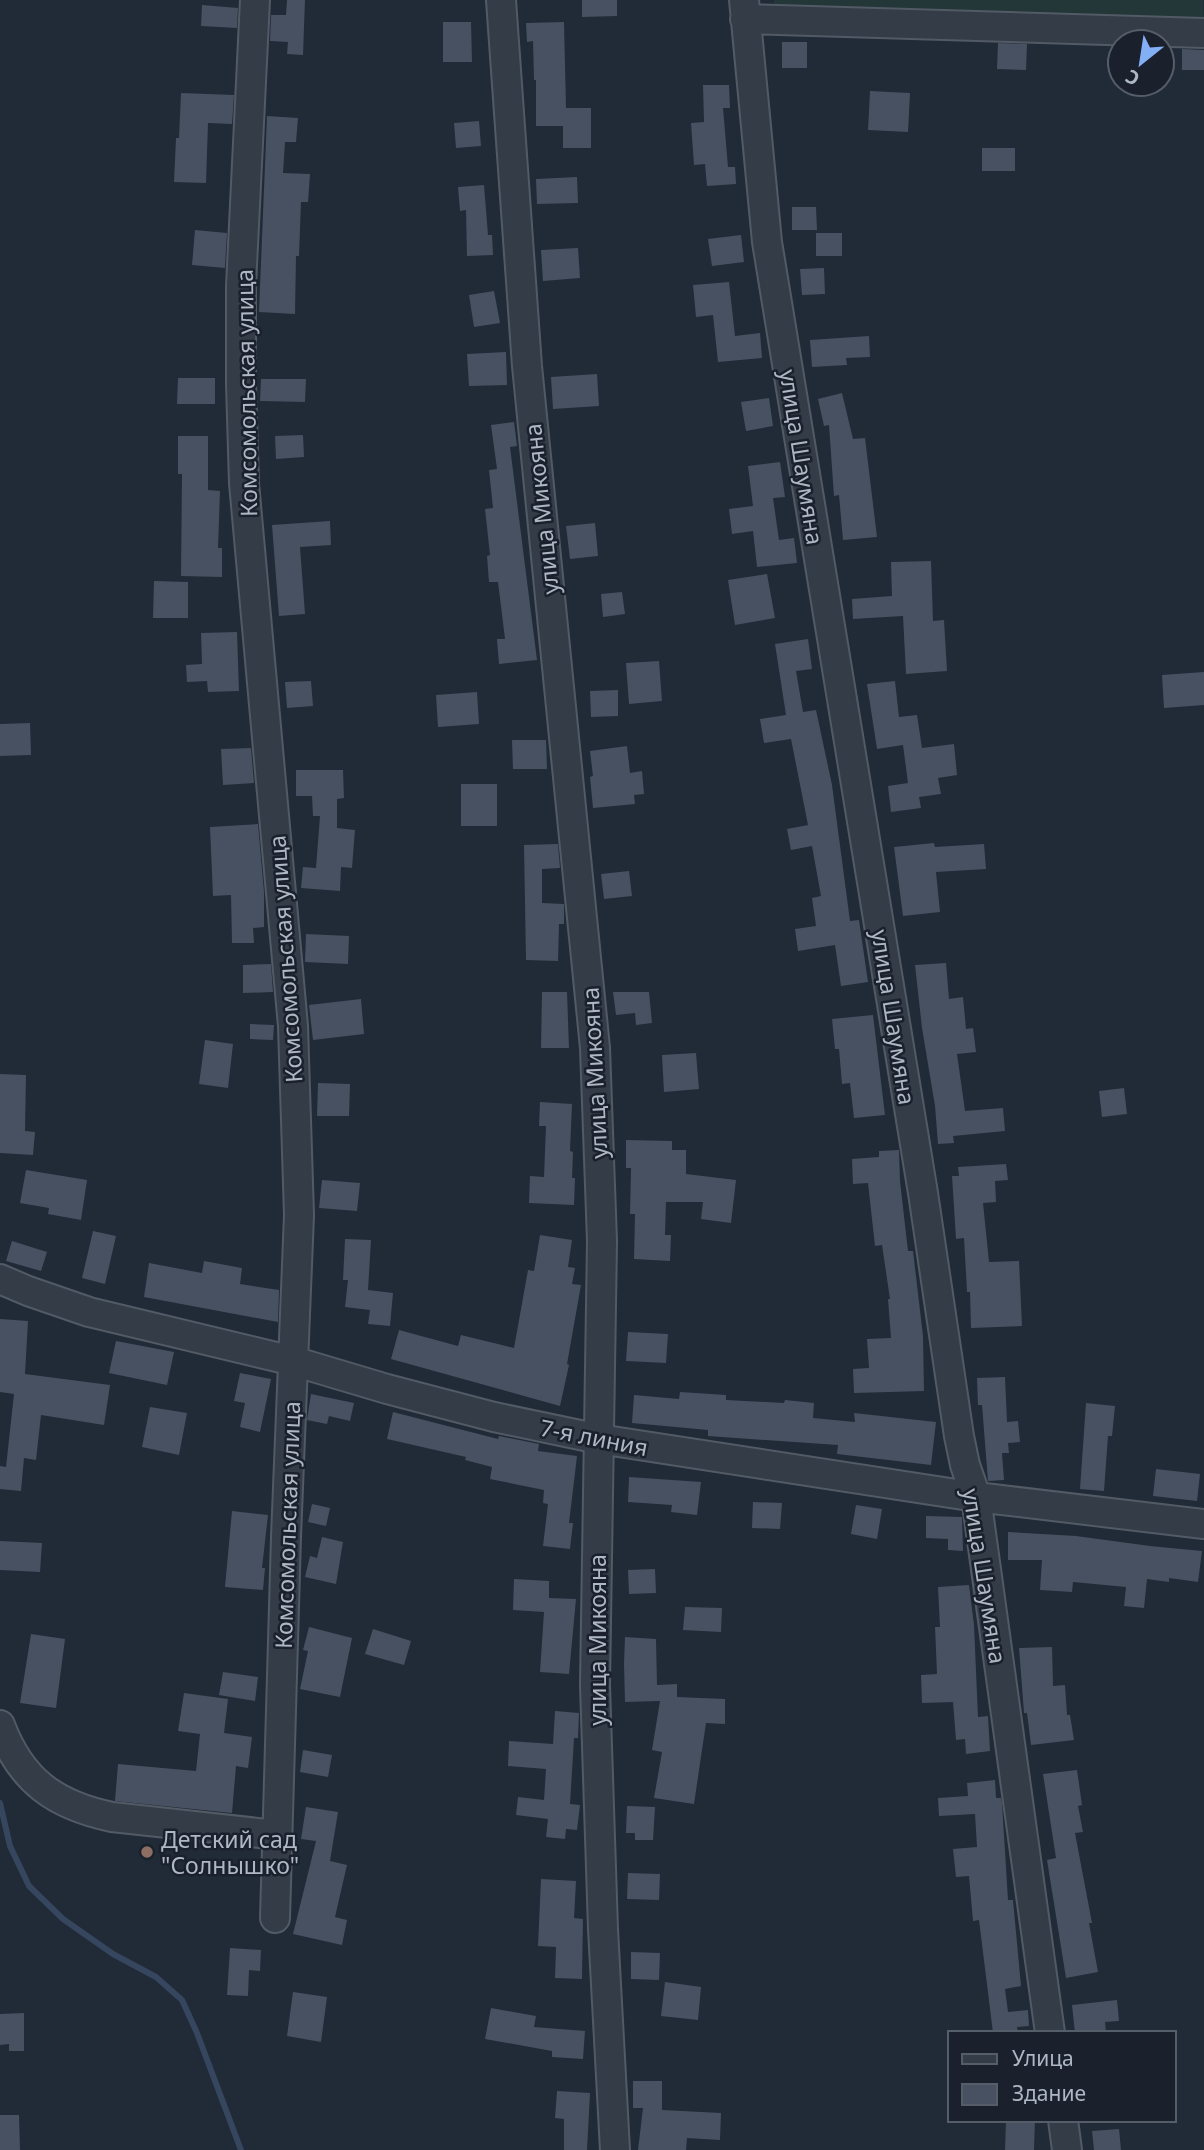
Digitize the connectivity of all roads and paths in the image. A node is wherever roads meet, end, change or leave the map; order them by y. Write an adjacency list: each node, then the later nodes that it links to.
1 (255, 0): 6 (street, Комсомольская улица)
2 (501, 0): 7 (street, улица Микояна)
3 (745, 9): 4 (street); 8 (street, улица Шаумяна)
4 (1204, 33)
5 (0, 1279): 6 (street, 7-я линия)
6 (293, 1361): 7 (street, 7-я линия); 11 (street, Комсомольская улица)
7 (599, 1439): 8 (street, 7-я линия); 15 (street, улица Микояна)
8 (976, 1497): 9 (street, 7-я линия); 13 (street, улица Шаумяна)
9 (1204, 1524)
10 (0, 1725): 11 (street)
11 (276, 1835): 12 (street, Комсомольская улица)
12 (275, 1919)
13 (1051, 2031)
14 (1063, 2122): 16 (street)
15 (615, 2150)
16 (1067, 2150)

